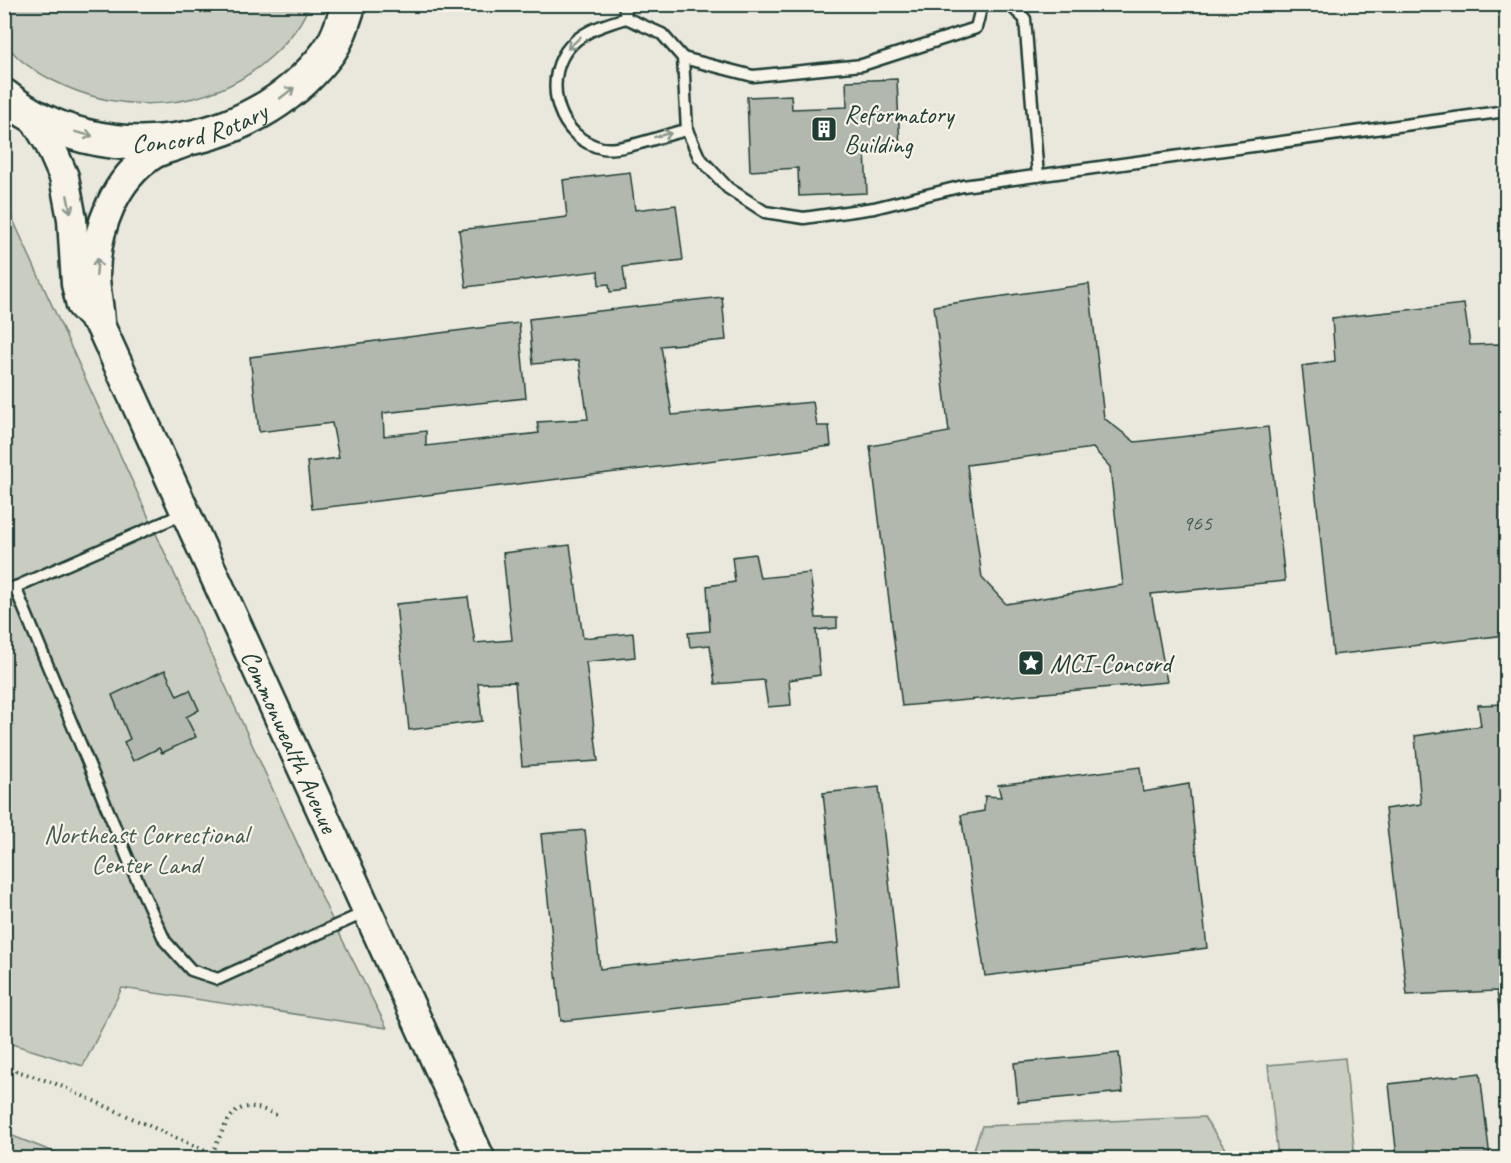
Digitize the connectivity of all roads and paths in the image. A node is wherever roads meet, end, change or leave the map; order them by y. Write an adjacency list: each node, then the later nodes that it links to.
1 (371, 4): 6 (highway, Concord Rotary)
2 (624, 4): 5 (lane)
3 (982, 4): 7 (lane)
4 (1009, 4): 12 (lane)
5 (626, 18): 7 (lane); 10 (lane, one-way to 10)
6 (344, 19): 11 (highway, Concord Rotary, one-way to 6)
7 (684, 58): 10 (lane)
8 (17, 104): 11 (highway, Concord Rotary, one-way to 11); 13 (street, Commonwealth Avenue, one-way to 13)
9 (1506, 111): 12 (lane)
10 (687, 130): 12 (lane)
11 (207, 135): 13 (street, Commonwealth Avenue, one-way to 11)
12 (1038, 176)
13 (100, 325): 14 (street, Commonwealth Avenue)
14 (185, 513): 15 (lane); 16 (street, Commonwealth Avenue)
15 (10, 589): 16 (lane)
16 (366, 912): 20 (street, Commonwealth Avenue)
17 (4, 1067): 19 (path)
18 (276, 1115): 19 (path)
19 (212, 1154): 21 (path)
20 (471, 1156)
21 (221, 1158)

